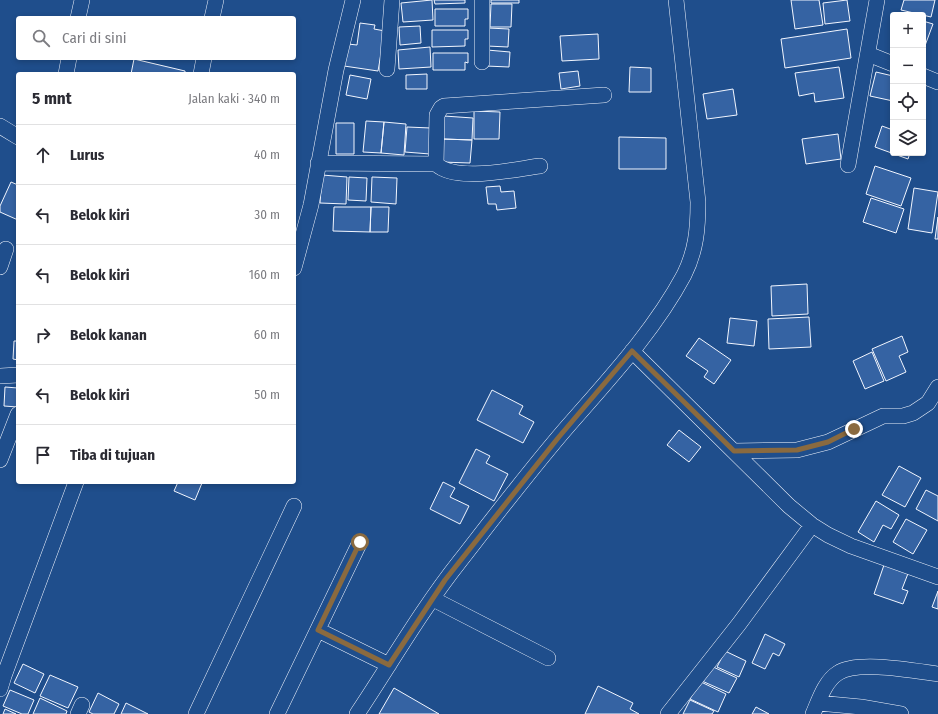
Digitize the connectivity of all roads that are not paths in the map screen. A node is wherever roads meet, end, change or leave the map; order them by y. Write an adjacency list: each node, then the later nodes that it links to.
1 (82, 0): 8 (street)
2 (216, 0): 9 (street)
3 (353, 0): 23 (street)
4 (392, 0): 15 (street)
5 (482, 0): 13 (street)
6 (676, 0): 30 (street)
7 (877, 0): 10 (street)
8 (78, 16)
9 (212, 16)
10 (868, 54): 14 (street); 25 (street)
11 (69, 60): 16 (street)
12 (204, 60): 17 (street)
13 (482, 62)
14 (890, 63)
15 (387, 69)
16 (66, 72)
17 (201, 72)
18 (926, 77): 19 (street)
19 (938, 82)
20 (604, 95): 24 (street)
21 (0, 126): 22 (street)
22 (16, 136)
23 (318, 163): 24 (street); 28 (street)
24 (436, 164): 26 (street)
25 (848, 165)
26 (540, 166)
27 (6, 249): 29 (street)
28 (296, 261)
29 (0, 268)
30 (632, 351): 35 (street); 42 (street)
31 (16, 375): 32 (street)
32 (0, 376)
33 (938, 387): 35 (street)
34 (16, 419): 36 (street)
35 (734, 451): 39 (street)
36 (0, 460)
37 (75, 484): 47 (street)
38 (294, 506): 49 (street)
39 (812, 525): 41 (street); 52 (street)
40 (360, 542): 43 (street)
41 (938, 577)
42 (433, 599): 44 (street); 45 (street)
43 (318, 630): 45 (street); 50 (street)
44 (548, 658)
45 (389, 665): 51 (street)
46 (938, 674): 48 (street)
47 (0, 689)
48 (815, 708): 53 (street)
49 (196, 714)
50 (277, 714)
51 (357, 714)
52 (668, 714)
53 (901, 714)

